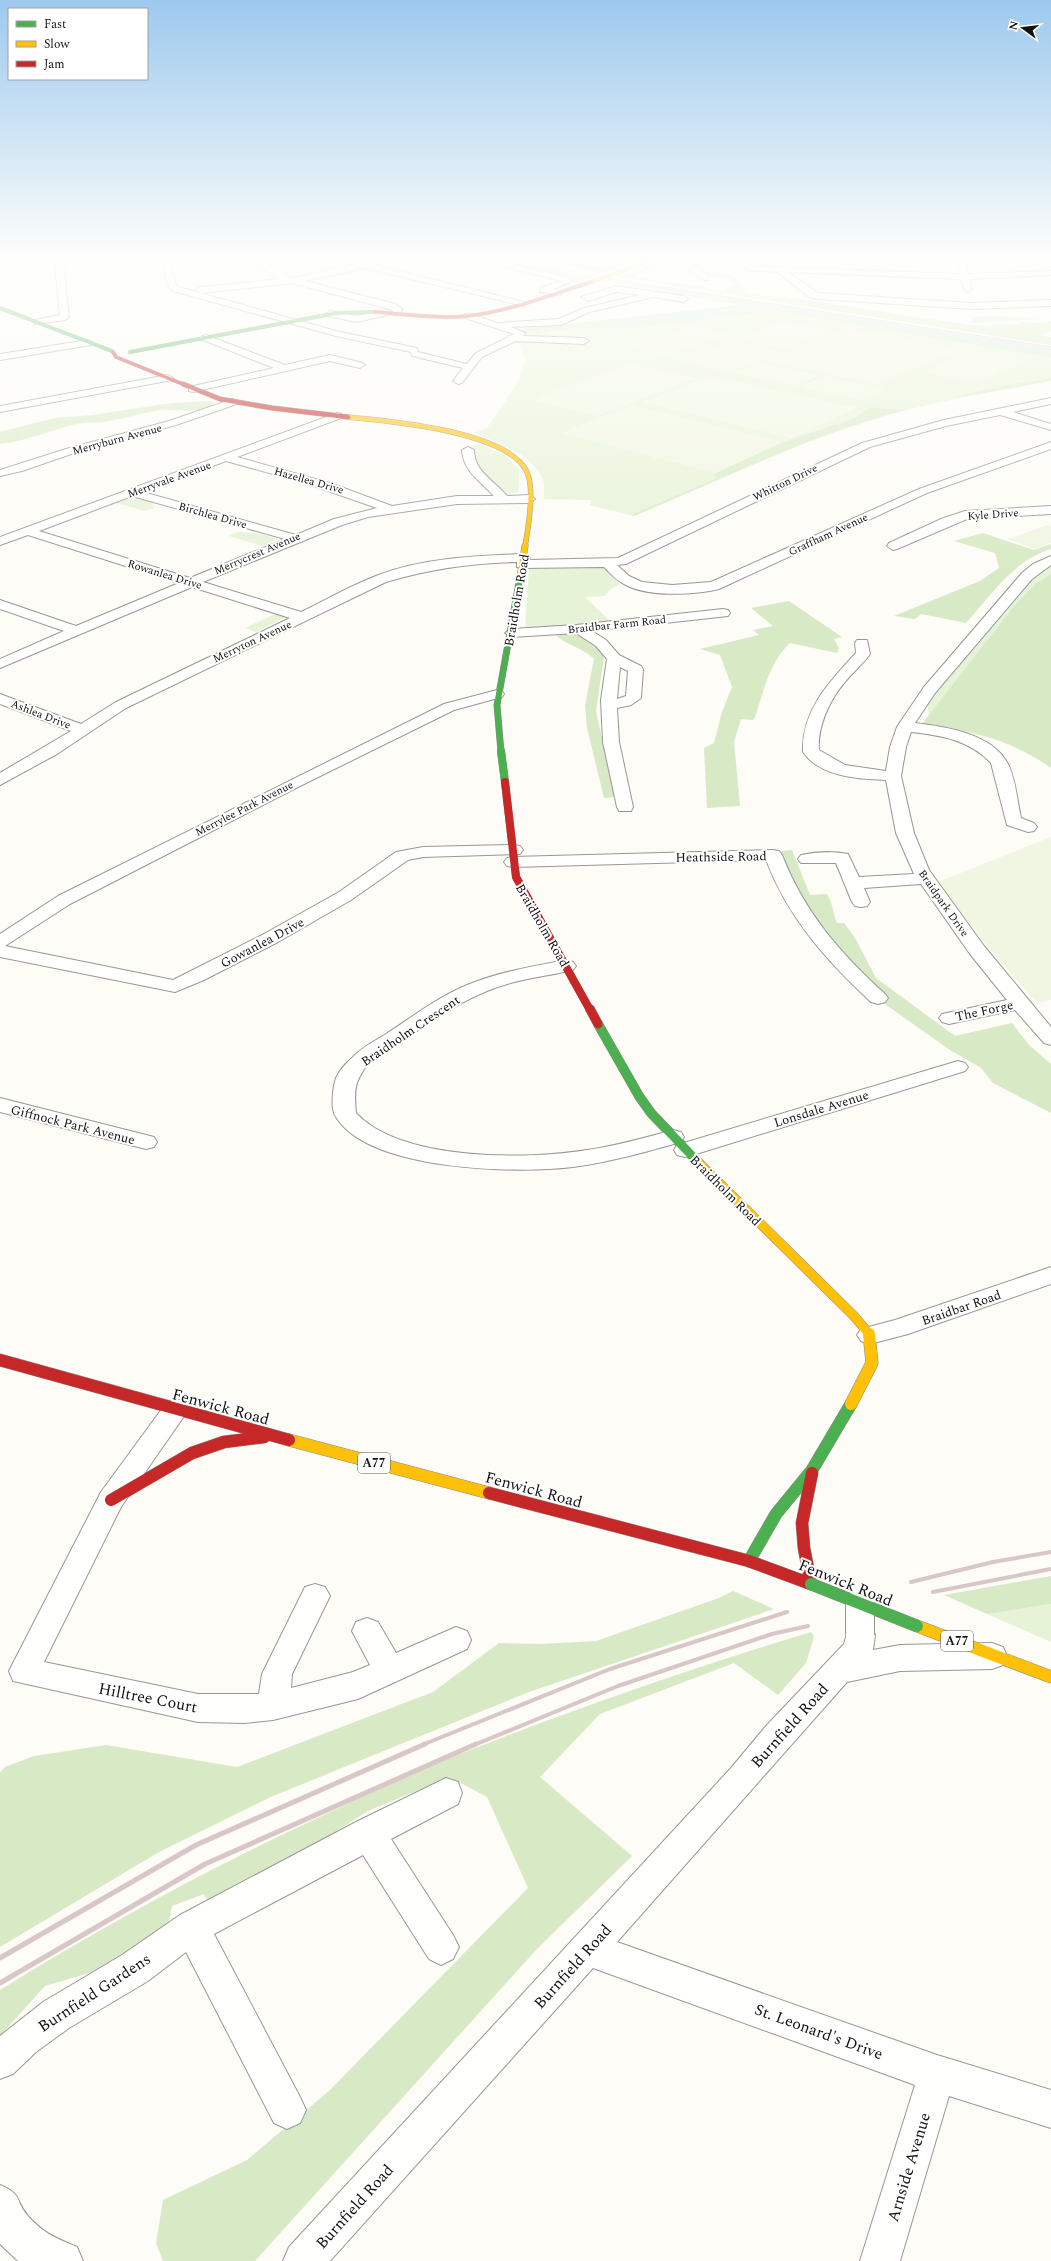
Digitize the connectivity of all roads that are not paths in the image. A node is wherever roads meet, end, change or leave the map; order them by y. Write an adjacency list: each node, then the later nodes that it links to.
1 (140, 361): 10 (street, Braidholm Road)
2 (265, 361): 9 (street)
3 (318, 361): 9 (street)
4 (341, 361): 7 (street)
5 (446, 361): 8 (street)
6 (475, 361): 8 (street)
7 (360, 365)
8 (469, 367): 11 (street)
9 (284, 368): 12 (street)
10 (168, 378): 12 (street, Braidholm Road); 15 (street)
11 (458, 381)
12 (193, 389): 14 (street, Braidholm Road)
13 (1051, 400): 16 (street)
14 (233, 402): 17 (street, Braidholm Road); 22 (street, Merryburn Avenue)
15 (0, 409)
16 (1002, 412): 18 (street, Whitton Drive); 34 (street, Whitton Drive)
17 (337, 416): 21 (street, Merryvale Avenue); 25 (street, Braidholm Road)
18 (1051, 427)
19 (1051, 445): 34 (street, Graffham Avenue)
20 (468, 450): 24 (street)
21 (227, 458): 23 (street, Merryvale Avenue); 26 (street, Hazellea Drive)
22 (0, 473)
23 (132, 492): 28 (street, Merryvale Avenue); 29 (street, Birchlea Drive)
24 (503, 499): 25 (street, Merrycrest Avenue); 26 (street, Merrycrest Avenue)
25 (529, 499): 33 (street, Braidholm Road)
26 (389, 509): 29 (street, Merrycrest Avenue)
27 (1051, 510): 31 (street, Kyle Drive)
28 (28, 530): 30 (street, Merryvale Avenue); 35 (street, Rowanlea Drive)
29 (294, 538): 35 (street, Merrycrest Avenue)
30 (0, 541)
31 (893, 546)
32 (1051, 560): 48 (street, Braidpark Drive)
33 (523, 561): 34 (street, Whitton Drive); 38 (street, Merryton Avenue); 41 (street, Braidholm Road)
34 (608, 563)
35 (191, 582): 38 (street, Rowanlea Drive); 40 (street, Merrycrest Avenue)
36 (0, 604): 40 (street)
37 (723, 613): 39 (street, Braidbar Farm Road)
38 (302, 617): 49 (street, Merryton Avenue)
39 (579, 629): 41 (street, Braidbar Farm Road); 43 (street)
40 (76, 631): 44 (street, Merrycrest Avenue)
41 (512, 633): 45 (street, Braidholm Road)
42 (862, 643): 50 (street)
43 (614, 658): 47 (street); 47 (street)
44 (0, 664)
45 (497, 694): 56 (street, Braidholm Road); 61 (street, Merrylee Park Avenue)
46 (0, 699): 49 (street, Ashlea Drive)
47 (609, 706): 53 (street)
48 (905, 727): 50 (street, Braidpark Drive); 55 (street)
49 (82, 730): 51 (street, Merryton Avenue)
50 (893, 776): 58 (street, Braidpark Drive)
51 (0, 780)
52 (637, 789): 53 (street)
53 (620, 790): 54 (street)
54 (625, 807)
55 (1028, 827)
56 (513, 856): 62 (street, Gowanlea Drive); 63 (street, Braidholm Road); 64 (street, Heathside Road)
57 (807, 859): 59 (street)
58 (926, 878): 59 (street); 65 (street, Braidpark Drive)
59 (853, 883): 60 (street)
60 (861, 902)
61 (0, 942)
62 (0, 951)
63 (566, 966): 71 (street, Braidholm Road); 71 (street, Braidholm Crescent)
64 (878, 998)
65 (1019, 1003): 66 (street, The Forge); 67 (street, Braidpark Drive)
66 (949, 1018)
67 (1051, 1039)
68 (958, 1067): 71 (street, Lonsdale Avenue)
69 (0, 1105): 70 (street, Giffnock Park Avenue)
70 (146, 1142)
71 (679, 1143): 73 (street, Braidholm Road)
72 (1051, 1275): 73 (street, Braidbar Road)
73 (870, 1335): 77 (street)
74 (0, 1360): 75 (street, Fenwick Road / A77)
75 (176, 1409): 76 (street, Fenwick Road / A77); 78 (street)
76 (273, 1436): 78 (street); 79 (street, Fenwick Road / A77)
77 (812, 1470): 79 (street); 80 (street)
78 (111, 1500): 89 (street, Hilltree Court)
79 (749, 1561): 80 (street, Fenwick Road / A77)
80 (811, 1584): 82 (street, Fenwick Road / A77, bridge)
81 (315, 1596): 89 (street)
82 (860, 1604): 85 (street, Fenwick Road / A77, bridge); 87 (street, Burnfield Road, bridge)
83 (368, 1631): 86 (street)
84 (456, 1640): 86 (street, Hilltree Court)
85 (996, 1656): 87 (street); 88 (street, Fenwick Road / A77)
86 (389, 1670): 89 (street, Hilltree Court)
87 (839, 1670): 94 (street, Burnfield Road)
88 (1051, 1677)
89 (273, 1706)
90 (446, 1793): 91 (street, Burnfield Gardens)
91 (368, 1832): 92 (street, Burnfield Gardens); 93 (street)
92 (192, 1927): 95 (street, Burnfield Gardens); 98 (street)
93 (441, 1947)
94 (588, 1949): 96 (street, St. Leonard's Drive); 101 (street, Burnfield Road)
95 (0, 2061)
96 (937, 2074): 97 (street, St. Leonard's Drive); 102 (street, Arnside Avenue)
97 (1051, 2109)
98 (287, 2110)
99 (0, 2205): 100 (street)
100 (63, 2261)
101 (303, 2261)
102 (880, 2261)

